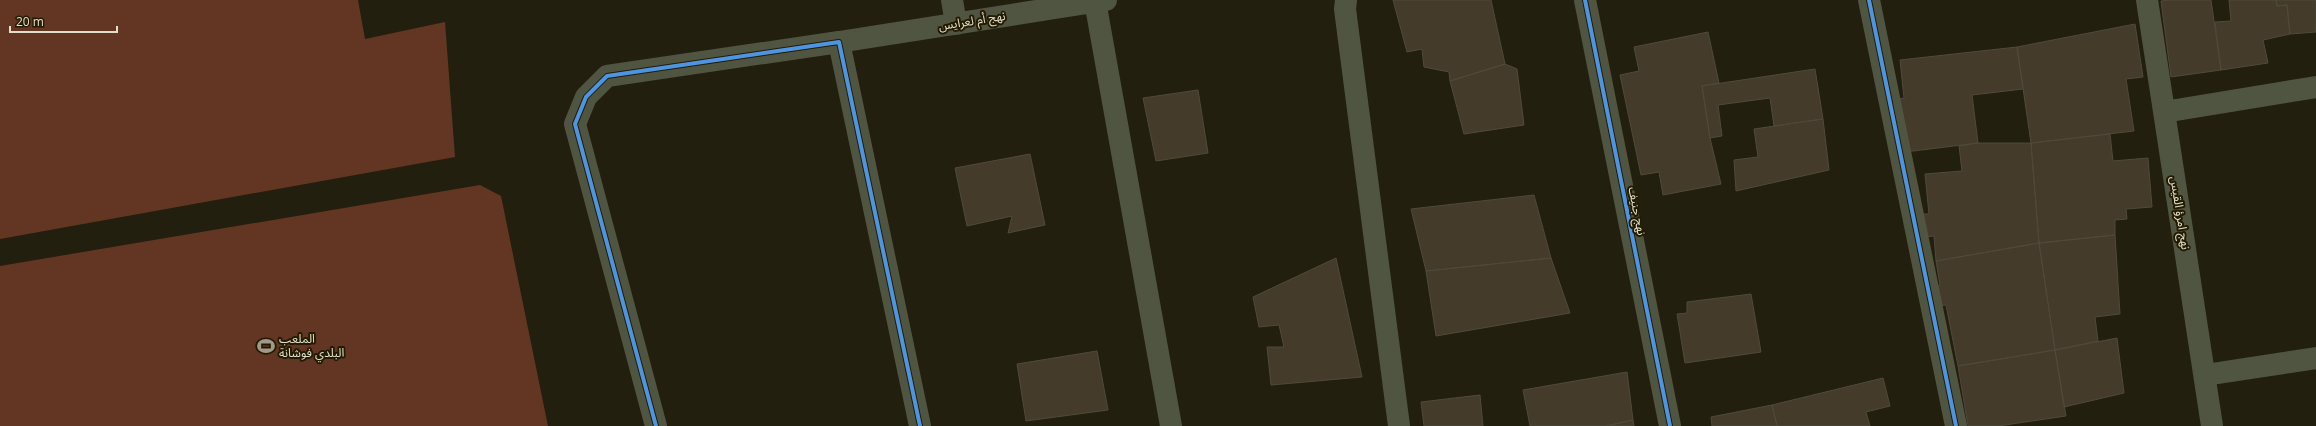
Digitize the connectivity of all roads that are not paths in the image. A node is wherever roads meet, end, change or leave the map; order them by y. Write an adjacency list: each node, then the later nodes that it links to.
1 (952, 0): 7 (street)
2 (1586, 0): 17 (street, نهج جنيف)
3 (1869, 0): 18 (street)
4 (2147, 0): 10 (street, نهج امرؤ القيس)
5 (1100, 1): 7 (street, نهج أم لعرايس); 15 (street)
6 (1345, 5): 16 (street)
7 (956, 24): 8 (street, نهج أم لعرايس)
8 (839, 42): 13 (street, نهج أم لعرايس); 14 (street)
9 (2316, 87): 10 (street)
10 (2164, 112): 12 (street, نهج امرؤ القيس)
11 (2316, 358): 12 (street)
12 (2205, 375): 19 (street, نهج امرؤ القيس)
13 (656, 426)
14 (920, 426)
15 (1171, 426)
16 (1399, 426)
17 (1670, 426)
18 (1956, 426)
19 (2212, 426)

